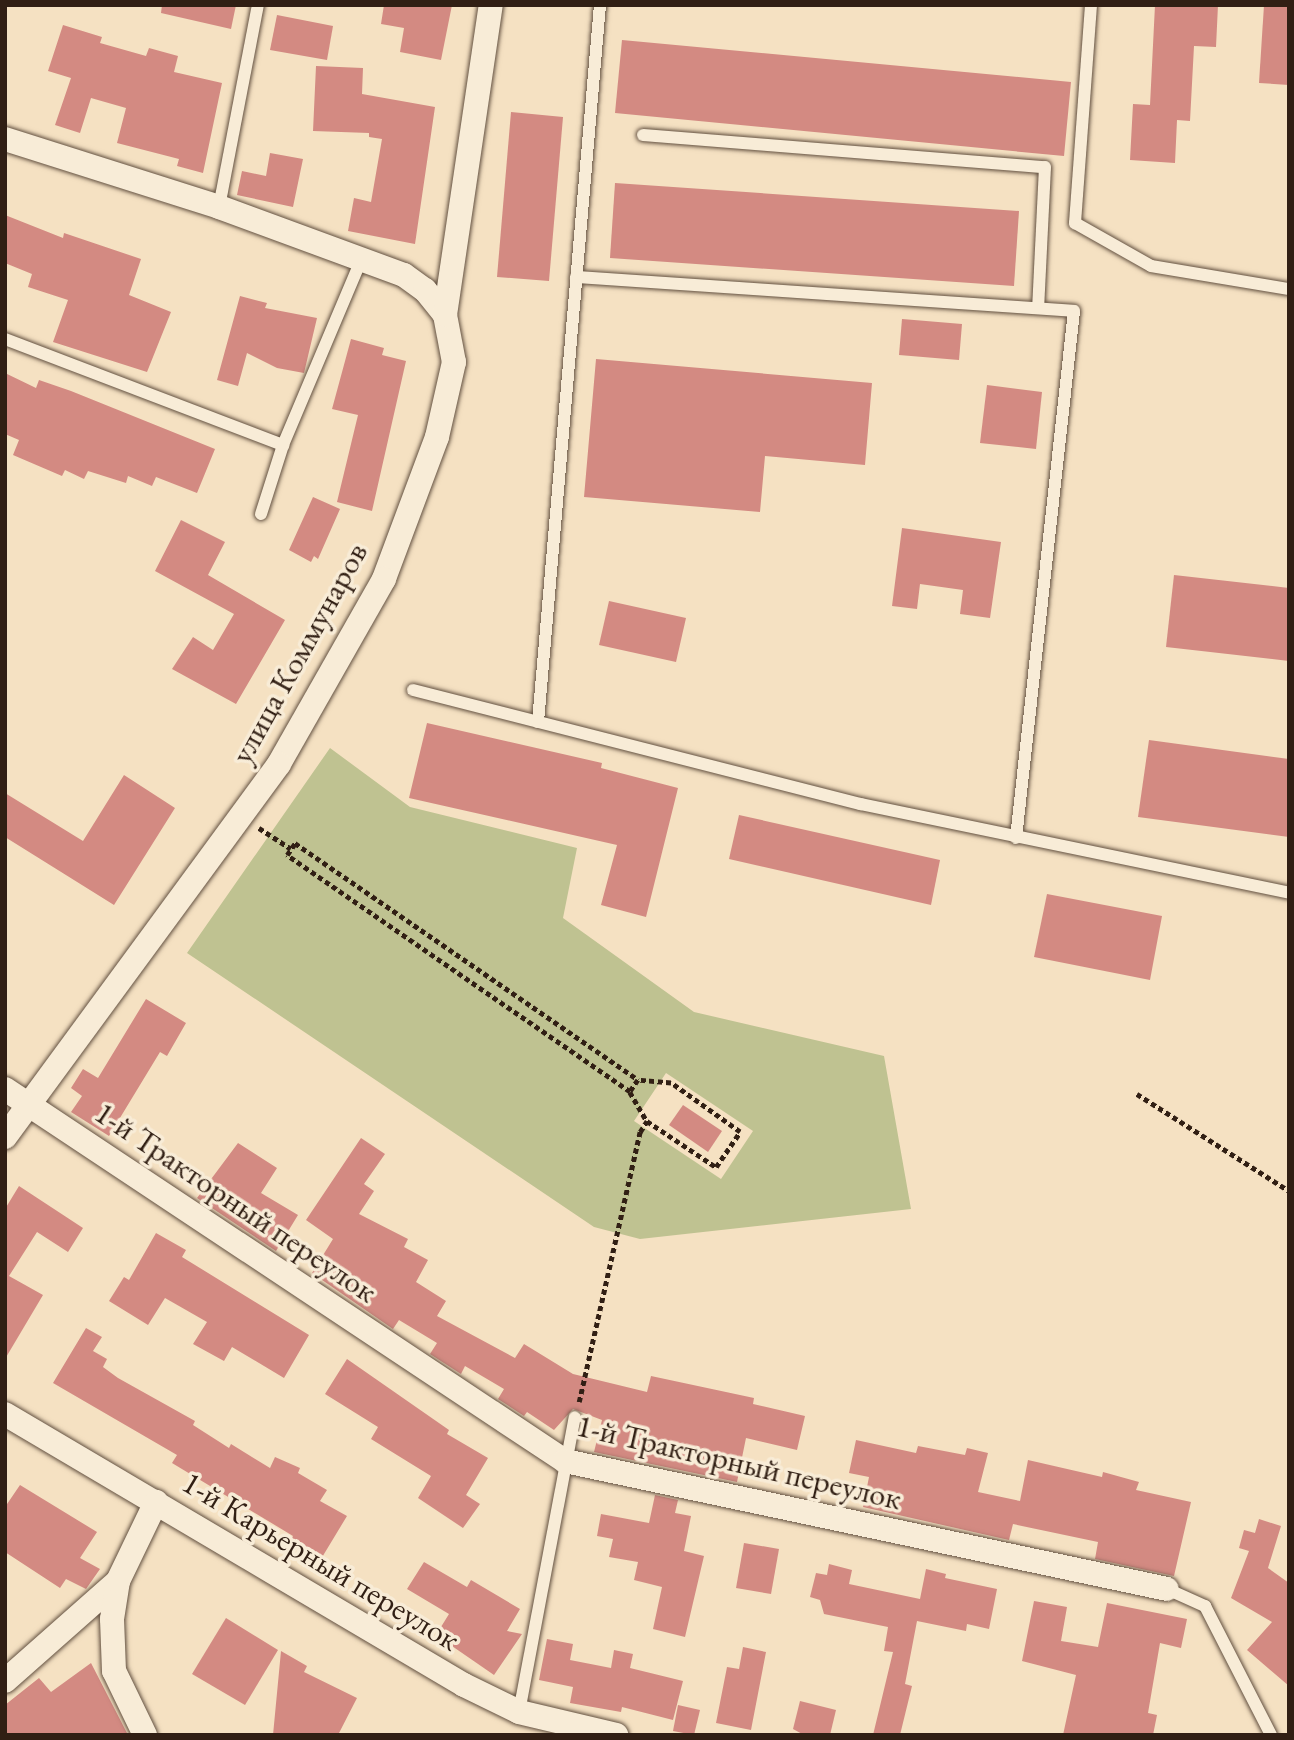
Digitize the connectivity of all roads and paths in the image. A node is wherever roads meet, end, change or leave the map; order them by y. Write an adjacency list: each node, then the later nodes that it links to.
1 (258, 5): 7 (lane)
2 (491, 5): 12 (street)
3 (600, 5): 9 (lane)
4 (1091, 5): 10 (lane)
5 (643, 135): 11 (lane)
6 (5, 139): 7 (street)
7 (219, 207): 8 (street)
8 (363, 256): 12 (street); 14 (lane)
9 (576, 276): 11 (lane); 17 (lane)
10 (1289, 289)
11 (1038, 308): 19 (lane)
12 (445, 315): 26 (street, улица Коммунаров)
13 (5, 339): 14 (lane)
14 (283, 445): 15 (lane)
15 (261, 514)
16 (413, 690): 17 (lane)
17 (538, 722): 19 (lane)
18 (272, 837): 20 (path)
19 (1016, 838): 21 (lane)
20 (291, 849): 22 (path); 24 (path)
21 (1289, 893)
22 (638, 1080): 24 (path); 27 (path)
23 (5, 1089): 26 (street, 1-й Тракторный переулок)
24 (630, 1092): 27 (path)
25 (1137, 1094): 29 (path)
26 (30, 1104): 28 (street, улица Коммунаров); 32 (street, 1-й Тракторный переулок)
27 (647, 1121): 31 (path)
28 (5, 1137)
29 (1289, 1191)
30 (5, 1414): 33 (street, 1-й Карьерный переулок)
31 (575, 1417): 32 (lane)
32 (565, 1461): 35 (street, 1-й Тракторный переулок); 37 (lane)
33 (156, 1502): 34 (street); 37 (street, 1-й Карьерный переулок)
34 (118, 1581): 36 (street); 39 (street)
35 (1167, 1589): 38 (lane, 1-й Тракторный переулок)
36 (5, 1681)
37 (519, 1712): 40 (street, 1-й Карьерный переулок)
38 (1265, 1732)
39 (145, 1735)
40 (616, 1735)

